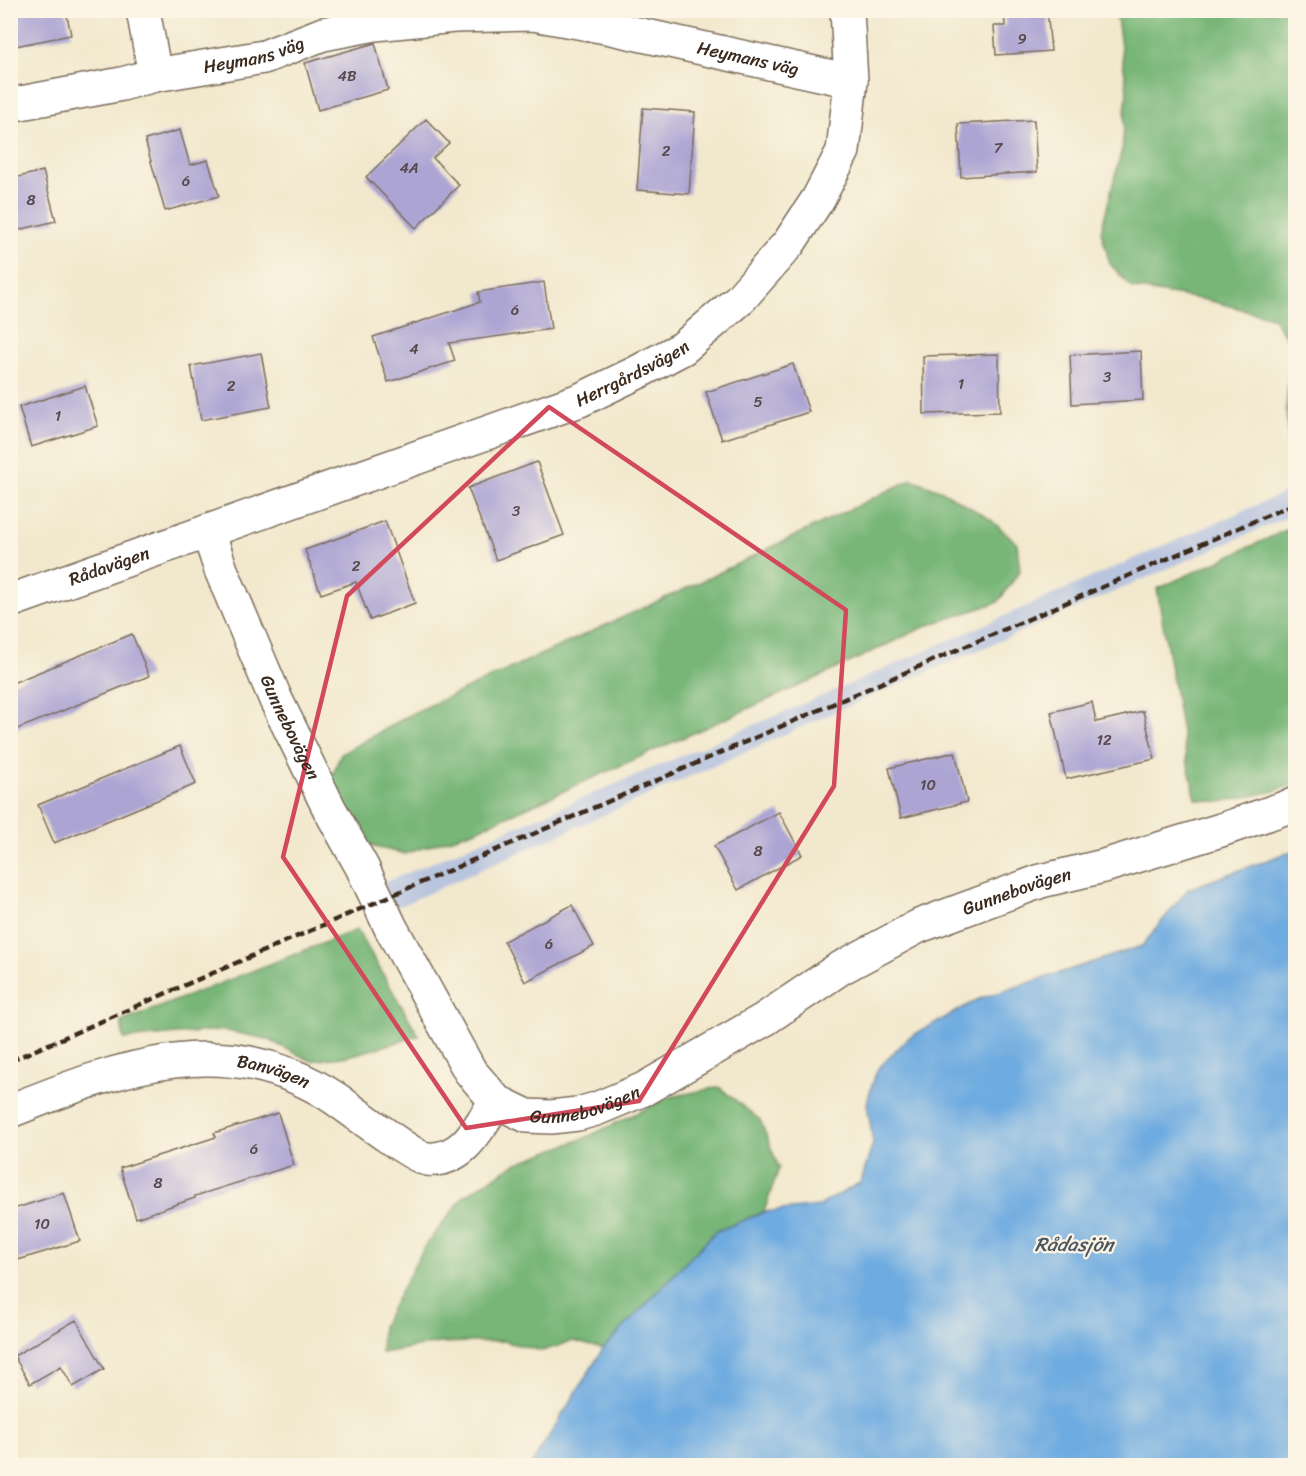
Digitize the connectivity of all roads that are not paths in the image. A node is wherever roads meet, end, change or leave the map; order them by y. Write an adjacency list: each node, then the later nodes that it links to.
1 (143, 10): 3 (street)
2 (847, 10): 4 (street, Herrgårdsvägen)
3 (155, 75): 4 (street, Heymans väg); 5 (street, Heymans väg)
4 (851, 81): 6 (street, Herrgårdsvägen)
5 (10, 105)
6 (208, 531): 7 (street, Rådavägen); 9 (street, Gunnebovägen)
7 (10, 600)
8 (1296, 804): 9 (street, Gunnebovägen)
9 (496, 1101): 10 (street, Banvägen)
10 (10, 1111)

